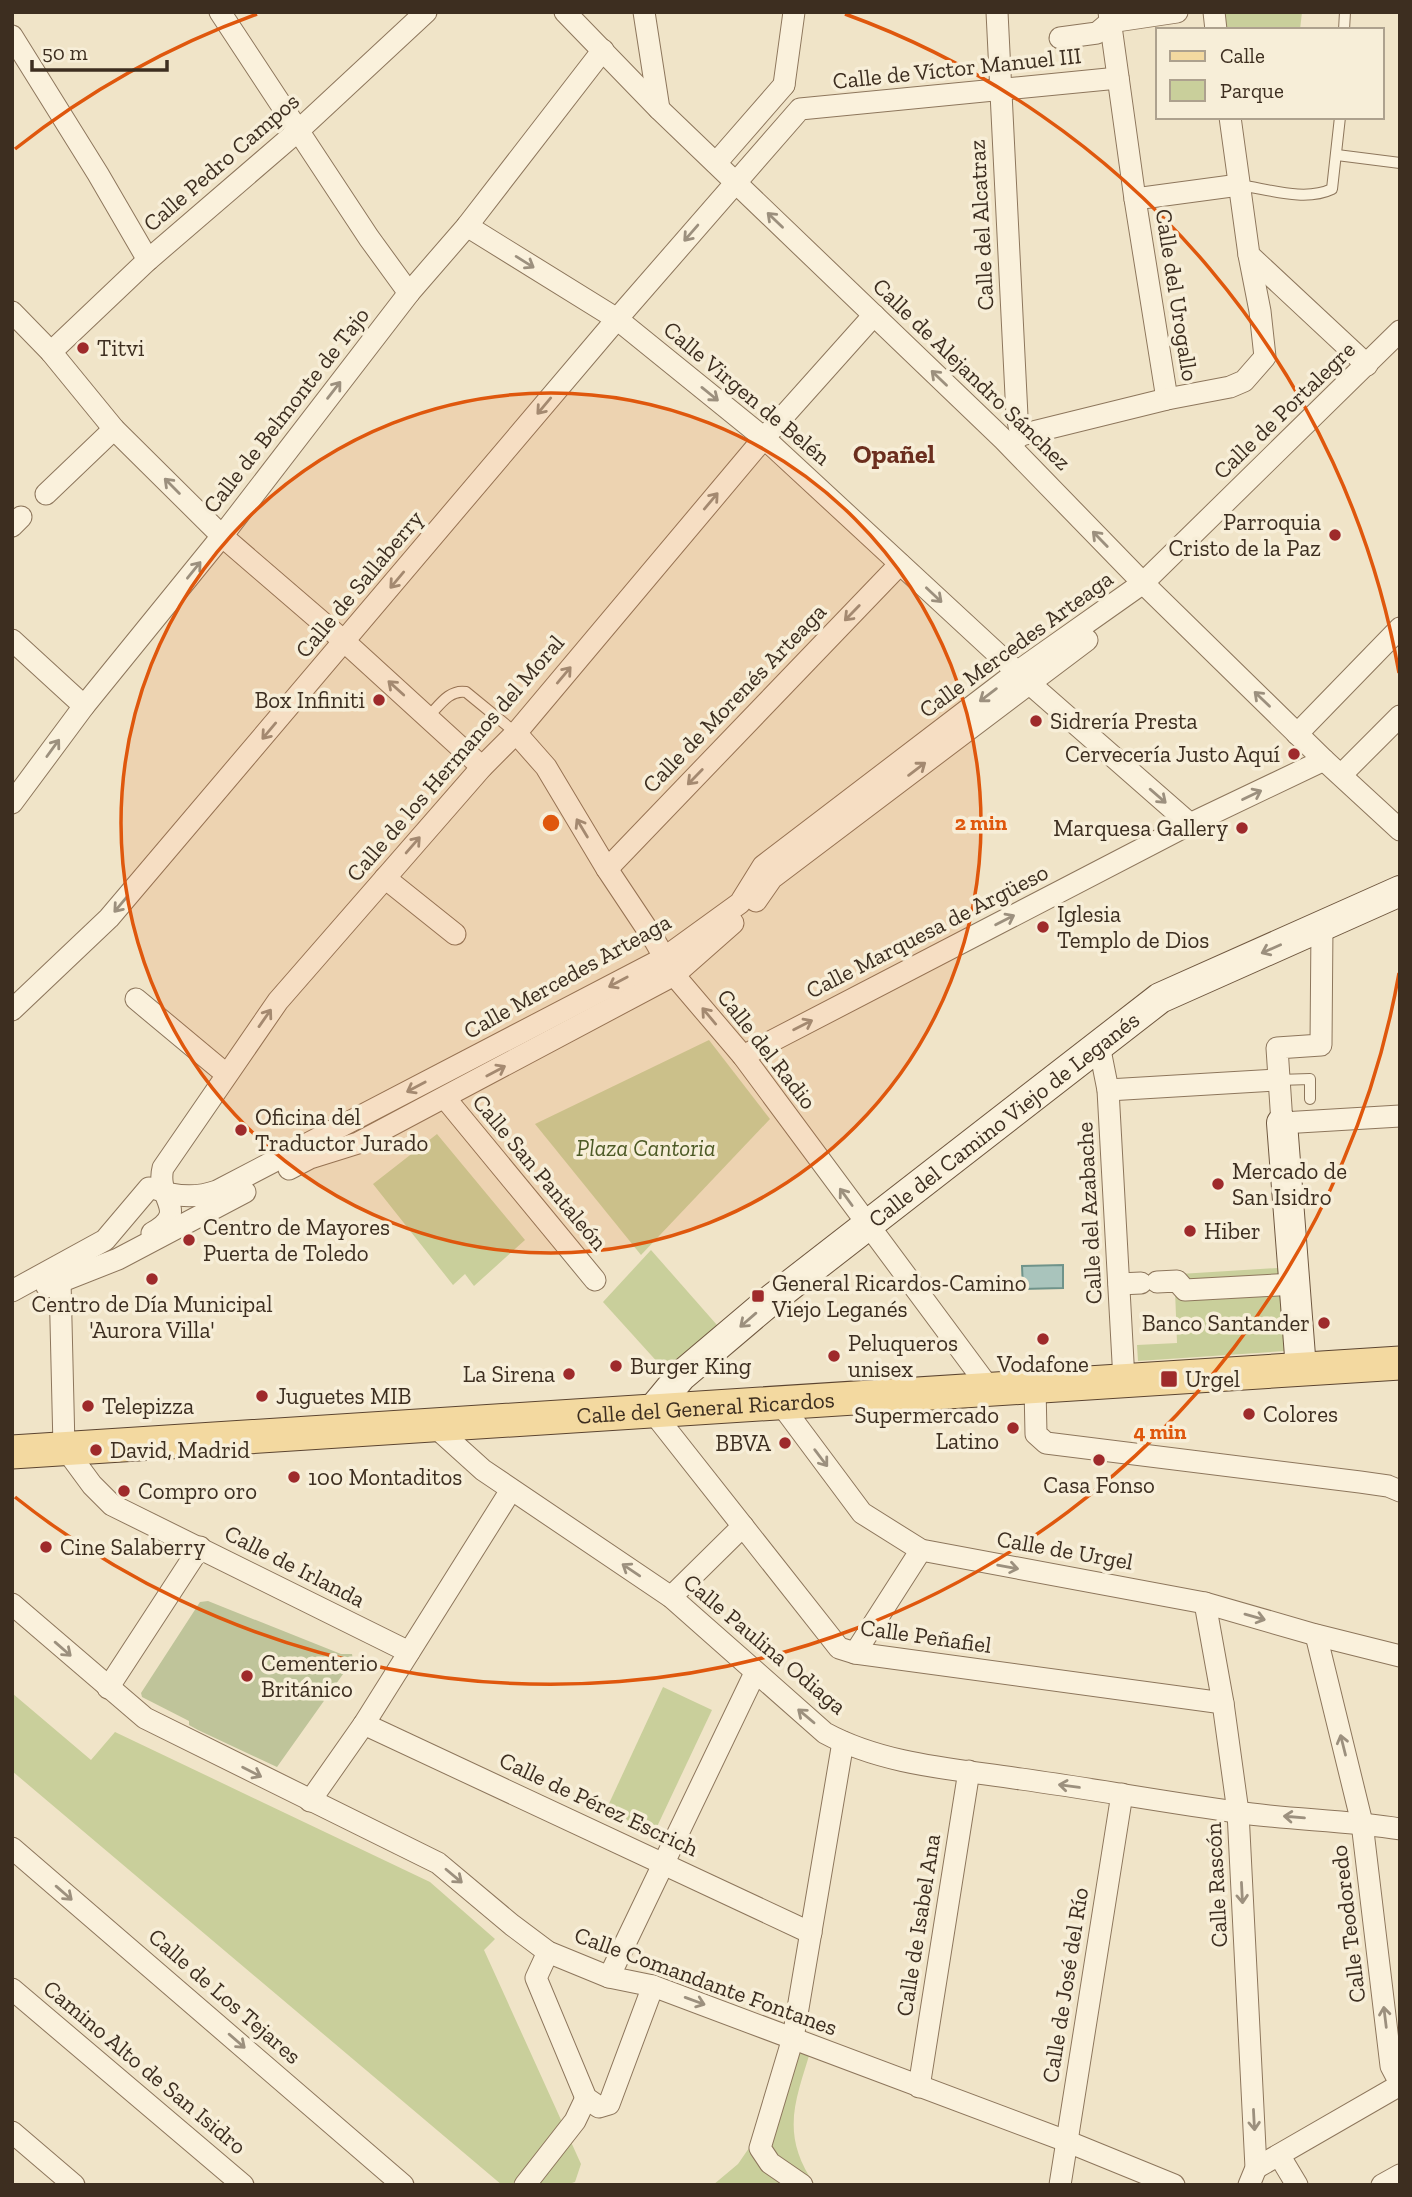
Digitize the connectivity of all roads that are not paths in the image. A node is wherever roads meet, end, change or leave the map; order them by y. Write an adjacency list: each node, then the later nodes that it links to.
1 (220, 12): 19 (street)
2 (426, 12): 19 (street, Calle Pedro Campos)
3 (565, 12): 11 (street, Calle de Alejandro Sánchez)
4 (644, 12): 15 (street)
5 (794, 12): 13 (street)
6 (997, 12): 14 (street, Calle del Alcatraz)
7 (1177, 12): 8 (street, Calle de Víctor Manuel III)
8 (1109, 17): 10 (street, Calle de Víctor Manuel III); 12 (street, Calle del Urogallo)
9 (12, 36): 28 (street)
10 (1060, 38)
11 (603, 50): 15 (street, Calle de Alejandro Sánchez); 26 (street, Calle de Belmonte de Tajo)
12 (1118, 78): 14 (street, Calle de Víctor Manuel III); 25 (street, Calle del Urogallo)
13 (784, 85): 16 (street); 21 (street)
14 (1001, 89): 16 (street, Calle de Víctor Manuel III); 39 (street, Calle del Alcatraz)
15 (659, 109): 21 (street, Calle de Alejandro Sánchez)
16 (800, 109): 23 (street)
17 (1230, 119): 24 (street)
18 (1339, 119): 20 (lane)
19 (299, 130): 28 (street, Calle Pedro Campos); 29 (street)
20 (1336, 155): 22 (lane); 24 (lane)
21 (716, 163): 23 (street, Calle de Alejandro Sánchez)
22 (1400, 163)
23 (736, 181): 31 (street, Calle de Alejandro Sánchez, one-way to 23); 32 (street, Calle de Sallaberry, one-way to 32)
24 (1239, 185): 25 (street, Calle del Urogallo); 27 (street)
25 (1135, 199): 36 (street, Calle del Urogallo)
26 (467, 226): 29 (street, Calle de Belmonte de Tajo); 32 (street, Calle Virgen de Belén, one-way to 32)
27 (1249, 255): 35 (street); 36 (street)
28 (148, 260): 34 (street, Calle Pedro Campos)
29 (409, 293): 41 (street, Calle de Belmonte de Tajo, one-way to 29)
30 (12, 312): 34 (street)
31 (874, 315): 38 (street, Calle de los Hermanos del Moral); 39 (street, Calle de Alejandro Sánchez, one-way to 31)
32 (617, 319): 38 (street, Calle Virgen de Belén, one-way to 38); 46 (street, Calle de Sallaberry, one-way to 46)
33 (1400, 331): 35 (street, Calle de Portalegre)
34 (51, 352): 37 (street)
35 (1367, 365): 43 (street, Calle de Portalegre)
36 (1167, 399): 39 (street)
37 (114, 429): 40 (street); 41 (street, one-way to 37)
38 (764, 438): 42 (street, Calle Virgen de Belén); 51 (street, Calle de los Hermanos del Moral, one-way to 38)
39 (1015, 440): 43 (street, Calle de Alejandro Sánchez, one-way to 39)
40 (46, 494)
41 (222, 536): 46 (street); 48 (street, Calle de Belmonte de Tajo, one-way to 41)
42 (900, 564): 47 (street, Calle Virgen de Belén, one-way to 47); 59 (street, Calle de Morenés Arteaga, one-way to 59)
43 (1143, 583): 47 (street, Calle Mercedes Arteaga); 52 (street, Calle de Alejandro Sánchez, one-way to 43)
44 (1400, 628): 52 (street)
45 (12, 640): 48 (street)
46 (345, 642): 50 (street, one-way to 46); 66 (street, Calle de Sallaberry, one-way to 66)
47 (1023, 678): 57 (street, Calle Virgen de Belén, one-way to 57); 64 (street, Calle Mercedes Arteaga)
48 (84, 706): 56 (street, Calle de Belmonte de Tajo, one-way to 48)
49 (1400, 716): 55 (street)
50 (428, 717): 51 (lane); 54 (street)
51 (516, 733): 54 (street, Calle de los Hermanos del Moral); 59 (street, Calle del Radio, one-way to 51)
52 (1297, 734): 53 (street, Calle de Alejandro Sánchez)
53 (1324, 760): 55 (street, Calle de Alejandro Sánchez); 57 (street, Calle Marquesa de Argüeso, one-way to 53)
54 (482, 767): 60 (street, Calle de los Hermanos del Moral, one-way to 54)
55 (1342, 774): 58 (street, Calle de Alejandro Sánchez)
56 (12, 803)
57 (1190, 824): 68 (street, Calle Marquesa de Argüeso, one-way to 57)
58 (1400, 831)
59 (607, 869): 64 (street, Calle del Radio)
60 (385, 878): 63 (street); 69 (street, Calle de los Hermanos del Moral, one-way to 60)
61 (1400, 891): 62 (street, Calle del Camino Viejo de Leganés)
62 (1322, 926): 67 (street, Calle del Camino Viejo de Leganés, one-way to 67); 70 (street)
63 (455, 934)
64 (669, 966): 68 (street, Calle del Radio, one-way to 64); 72 (street, Calle Mercedes Arteaga, one-way to 64); 76 (street, Calle Mercedes Arteaga, one-way to 76)
65 (136, 999): 69 (street)
66 (12, 1010)
67 (1099, 1045): 71 (street, Calle del Azabache); 77 (street, Calle del Camino Viejo de Leganés)
68 (743, 1056): 77 (street, Calle del Radio, one-way to 68)
69 (226, 1074): 76 (street, Calle de los Hermanos del Moral)
70 (1278, 1080): 71 (street); 73 (lane); 75 (street)
71 (1108, 1090): 81 (street, Calle del Azabache)
72 (445, 1098): 78 (street, Calle Mercedes Arteaga); 80 (street, Calle San Pantaleón)
73 (1310, 1099)
74 (1400, 1116): 75 (street)
75 (1282, 1123): 82 (street)
76 (164, 1191): 78 (street, Calle Mercedes Arteaga); 83 (street)
77 (867, 1225): 89 (street, Calle del Radio); 91 (street, Calle del Camino Viejo de Leganés, one-way to 91)
78 (118, 1259): 79 (street, Calle Mercedes Arteaga)
79 (60, 1280): 84 (street, Calle Mercedes Arteaga); 93 (street)
80 (595, 1280)
81 (1119, 1284): 82 (street); 87 (street, Calle del Azabache)
82 (1295, 1284): 86 (street)
83 (12, 1292)
84 (12, 1305)
85 (1400, 1363): 86 (main road, Calle del General Ricardos)
86 (1301, 1369): 87 (main road, Calle del General Ricardos)
87 (1124, 1380): 88 (main road, Calle del General Ricardos)
88 (1035, 1387): 89 (main road, Calle del General Ricardos); 96 (street)
89 (990, 1389): 90 (main road, Calle del General Ricardos)
90 (780, 1403): 91 (main road, Calle del General Ricardos); 99 (street, Calle de Urgel, one-way to 99)
91 (652, 1411): 92 (main road, Calle del General Ricardos); 97 (street, Calle Peñafiel)
92 (432, 1424): 93 (main road, Calle del General Ricardos); 95 (street, Calle Paulina Odiaga)
93 (64, 1447): 94 (main road, Calle del General Ricardos); 98 (street, Calle de Irlanda)
94 (12, 1452)
95 (511, 1490): 100 (street, Calle Paulina Odiaga, one-way to 95); 104 (street)
96 (1400, 1491)
97 (743, 1526): 100 (street); 105 (street, Calle Peñafiel)
98 (200, 1547): 104 (street, Calle de Irlanda); 108 (street)
99 (921, 1550): 101 (street, Calle de Urgel, one-way to 101); 105 (street)
100 (671, 1597): 107 (street, Calle Paulina Odiaga)
101 (1205, 1603): 103 (street, Calle de Urgel, one-way to 103); 109 (street, Calle Rascón)
102 (12, 1604): 108 (street, Calle Comandante Fontanes, one-way to 108)
103 (1316, 1635): 106 (street, Calle de Urgel); 116 (street, Calle Teodoredo, one-way to 103)
104 (409, 1652): 110 (street)
105 (855, 1653): 109 (street, Calle Peñafiel)
106 (1400, 1656)
107 (755, 1673): 111 (street, Calle Paulina Odiaga, one-way to 107); 119 (street)
108 (108, 1688): 114 (street, Calle Comandante Fontanes, one-way to 114)
109 (1223, 1703): 115 (street, Calle Rascón)
110 (364, 1724): 114 (street); 119 (street, Calle de Pérez Escrich)
111 (843, 1742): 112 (street, Calle Paulina Odiaga); 120 (street)
112 (970, 1771): 113 (street, Calle Paulina Odiaga, one-way to 112); 127 (street, Calle de Isabel Ana)
113 (1122, 1794): 115 (street, Calle Paulina Odiaga); 130 (street, Calle de José del Río)
114 (310, 1801): 121 (street, Calle Comandante Fontanes, one-way to 121)
115 (1238, 1812): 116 (street, Calle Paulina Odiaga, one-way to 115); 133 (street, Calle Rascón, one-way to 133)
116 (1362, 1823): 117 (street, Calle Paulina Odiaga); 126 (street, Calle Teodoredo, one-way to 116)
117 (1400, 1829)
118 (12, 1848): 136 (street, Calle de Los Tejares, one-way to 136)
119 (664, 1863): 120 (street, Calle de Pérez Escrich); 122 (street)
120 (811, 1933): 125 (street)
121 (548, 1952): 122 (street, Calle Comandante Fontanes); 128 (street)
122 (609, 1977): 123 (street, Calle Comandante Fontanes)
123 (653, 1986): 125 (street, Calle Comandante Fontanes, one-way to 125); 128 (street)
124 (12, 1989): 135 (street, Camino Alto de San Isidro)
125 (793, 2038): 127 (street, Calle Comandante Fontanes); 138 (street)
126 (1400, 2084): 131 (street)
127 (919, 2087): 130 (street, Calle Comandante Fontanes)
128 (586, 2098): 137 (street)
129 (12, 2132): 134 (street)
130 (1066, 2141): 139 (street, Calle de José del Río); 140 (street, Calle Comandante Fontanes)
131 (1279, 2155): 133 (street); 141 (street)
132 (1400, 2175): 142 (street)
133 (1252, 2176)
134 (74, 2185)
135 (243, 2185)
136 (403, 2185)
137 (524, 2185)
138 (802, 2185)
139 (1060, 2185)
140 (1174, 2185)
141 (1297, 2185)
142 (1382, 2185)

